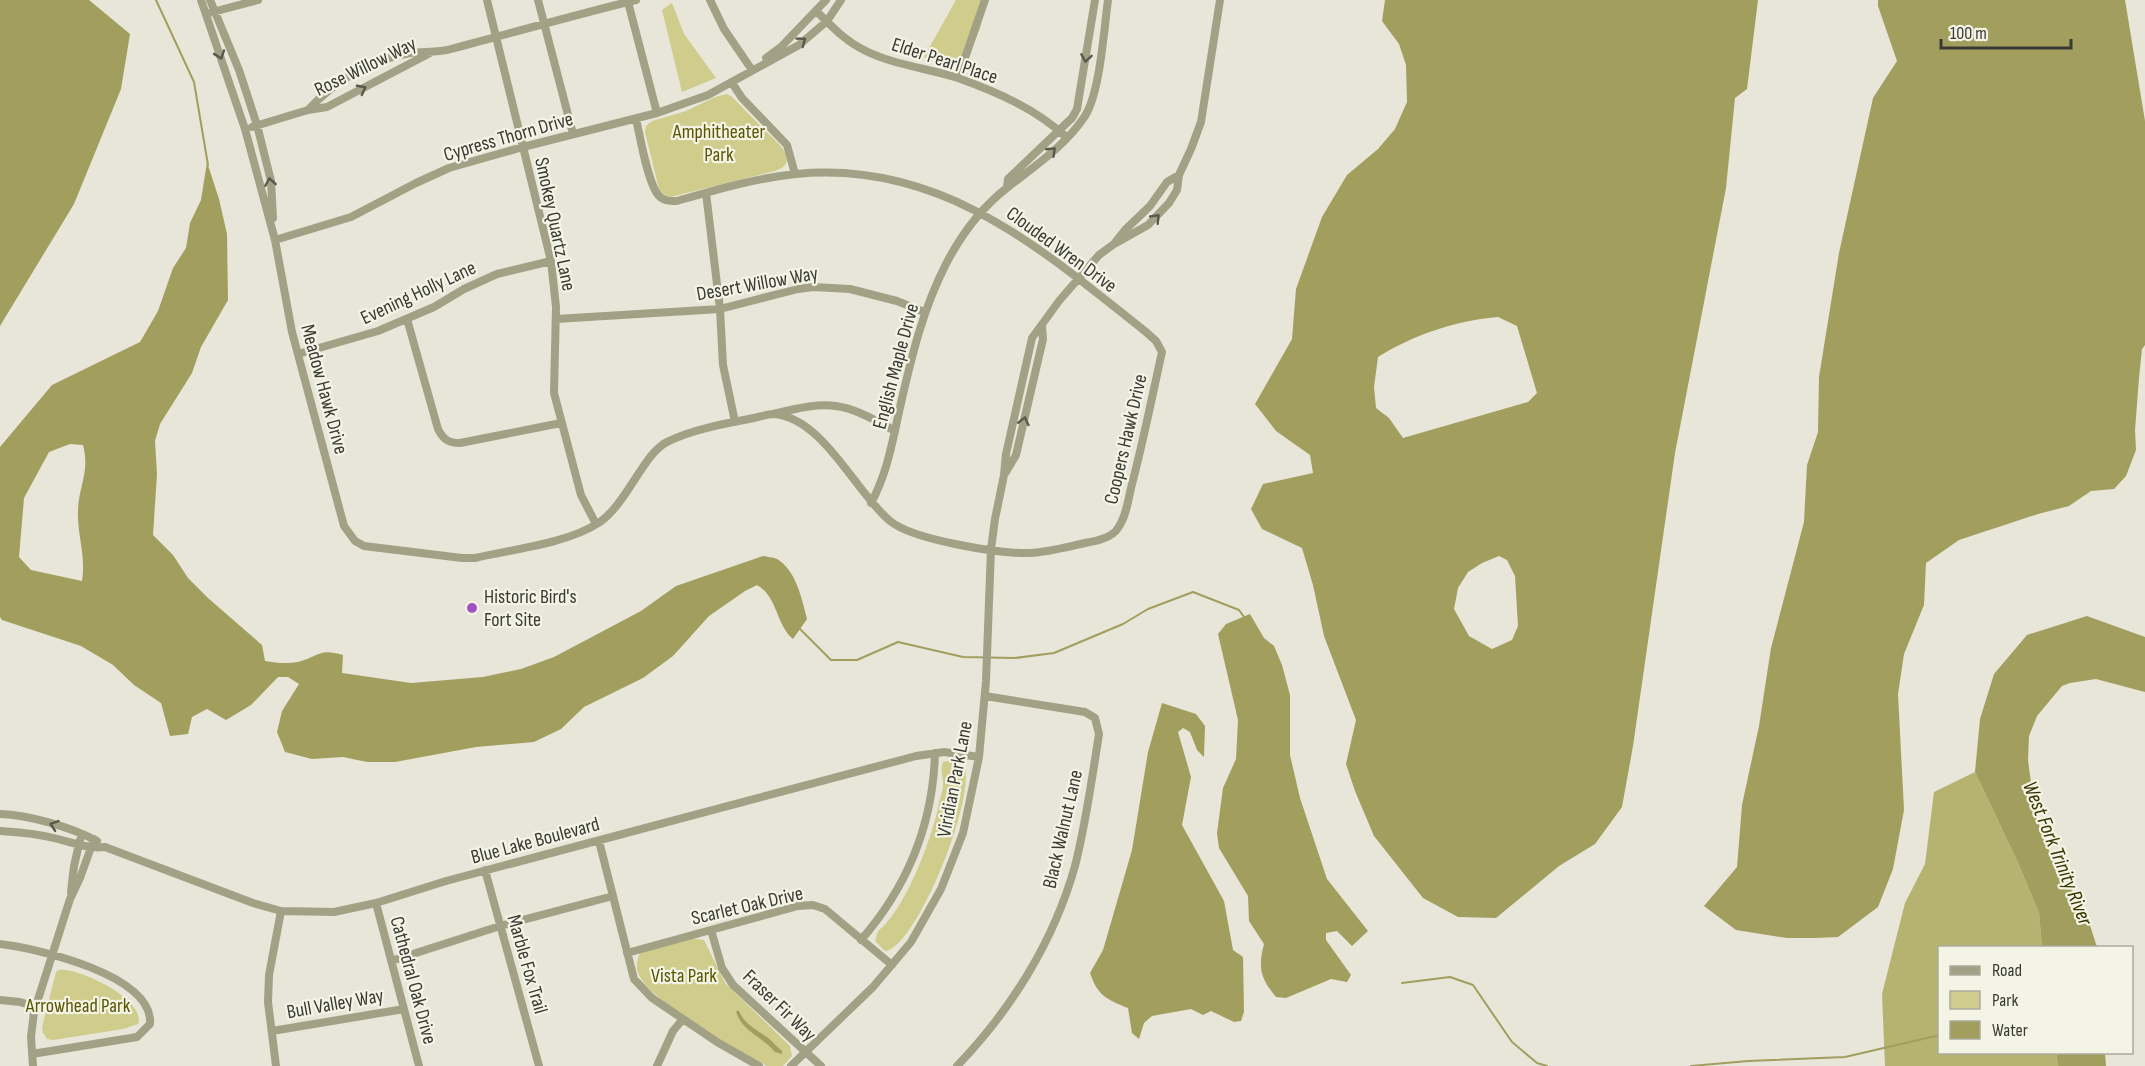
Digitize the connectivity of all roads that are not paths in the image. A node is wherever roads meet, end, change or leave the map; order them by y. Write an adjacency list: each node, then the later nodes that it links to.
1 (201, 0): 16 (street, Meadow Hawk Drive)
2 (210, 0): 16 (street, Meadow Hawk Drive)
3 (258, 0): 16 (street)
4 (487, 0): 19 (street, Smokey Quartz Lane)
5 (538, 0): 18 (street)
6 (710, 0): 21 (street)
7 (826, 0): 15 (street, Cypress Thorn Drive)
8 (841, 0): 17 (street, Cypress Thorn Drive)
9 (985, 0): 22 (street)
10 (1095, 0): 30 (street, English Maple Drive, one-way to 30)
11 (1108, 0): 30 (street, English Maple Drive)
12 (1220, 0): 37 (street, Viridian Park Lane)
13 (632, 1): 14 (street, Rose Willow Way); 25 (street)
14 (609, 3): 18 (street, Rose Willow Way)
15 (816, 11): 17 (street, Elder Pearl Place); 21 (street, Cypress Thorn Drive)
16 (210, 13): 27 (street, Meadow Hawk Drive); 28 (street, Meadow Hawk Drive, one-way to 28)
17 (827, 21): 21 (street, Cypress Thorn Drive, one-way to 17); 22 (street, Elder Pearl Place)
18 (545, 24): 19 (street, Rose Willow Way); 29 (street)
19 (495, 36): 20 (street, Rose Willow Way); 31 (street, Smokey Quartz Lane)
20 (436, 50): 24 (street, Rose Willow Way, one-way to 20); 24 (street, Rose Willow Way)
21 (752, 70): 23 (street, Cypress Thorn Drive)
22 (958, 78): 30 (street, Elder Pearl Place)
23 (732, 83): 25 (street, Cypress Thorn Drive); 32 (street)
24 (308, 110): 27 (street, Rose Willow Way)
25 (657, 113): 26 (street, Cypress Thorn Drive)
26 (636, 119): 29 (street, Cypress Thorn Drive); 33 (street, Clouded Wren Drive)
27 (257, 125): 28 (street, Rose Willow Way); 35 (street, Meadow Hawk Drive, one-way to 27)
28 (246, 129): 35 (street, Meadow Hawk Drive)
29 (573, 134): 31 (street, Cypress Thorn Drive)
30 (1063, 134): 34 (street, English Maple Drive)
31 (523, 147): 35 (street, Cypress Thorn Drive); 36 (street, Smokey Quartz Lane)
32 (795, 174): 33 (street, Clouded Wren Drive); 34 (street, Clouded Wren Drive)
33 (706, 193): 38 (street)
34 (980, 212): 37 (street, Clouded Wren Drive); 39 (street, English Maple Drive)
35 (275, 240): 43 (street, Meadow Hawk Drive)
36 (551, 261): 40 (street, Evening Holly Lane); 41 (street, Smokey Quartz Lane)
37 (1078, 279): 42 (street, Clouded Wren Drive); 50 (street, Viridian Park Lane)
38 (720, 309): 39 (street, Desert Willow Way); 41 (street, Desert Willow Way); 45 (street)
39 (924, 312): 47 (street, English Maple Drive)
40 (407, 319): 43 (street, Evening Holly Lane); 46 (street)
41 (556, 319): 46 (street, Smokey Quartz Lane)
42 (1161, 352): 50 (street, Coopers Hawk Drive)
43 (298, 354): 49 (street, Meadow Hawk Drive)
44 (772, 414): 45 (street); 47 (street); 48 (street, Coopers Hawk Drive)
45 (735, 422): 49 (street)
46 (561, 423): 49 (street, Smokey Quartz Lane)
47 (895, 431): 48 (street, English Maple Drive)
48 (872, 503): 50 (street, Coopers Hawk Drive)
49 (596, 524)
50 (991, 549): 51 (street, Viridian Park Lane)
51 (985, 696): 53 (street, Viridian Park Lane); 88 (street, Black Walnut Lane)
52 (935, 753): 53 (street, Blue Lake Boulevard); 57 (street, Blue Lake Boulevard); 67 (street)
53 (979, 757): 72 (street, Viridian Park Lane)
54 (0, 814): 56 (street, Blue Lake Boulevard, one-way to 54)
55 (0, 831): 58 (street, Blue Lake Boulevard)
56 (82, 834): 58 (street); 59 (street, Blue Lake Boulevard)
57 (599, 841): 60 (street, Blue Lake Boulevard); 61 (street)
58 (79, 844): 59 (street, Blue Lake Boulevard); 62 (street)
59 (93, 844): 62 (street); 64 (street, Blue Lake Boulevard)
60 (484, 870): 63 (street, Blue Lake Boulevard); 65 (street, Marble Fox Trail)
61 (613, 896): 65 (street); 69 (street)
62 (70, 899): 70 (street)
63 (376, 903): 64 (street, Blue Lake Boulevard); 71 (street, Cathedral Oak Drive)
64 (281, 910): 77 (street)
65 (500, 926): 71 (street); 83 (street, Marble Fox Trail)
66 (711, 930): 67 (street, Scarlet Oak Drive); 69 (street, Scarlet Oak Drive); 78 (street, Fraser Fir Way)
67 (861, 940): 72 (street, Scarlet Oak Drive)
68 (0, 944): 70 (street)
69 (627, 952): 76 (street)
70 (51, 954): 74 (street); 79 (street)
71 (391, 961): 75 (street, Cathedral Oak Drive)
72 (892, 965): 78 (street, Viridian Park Lane)
73 (0, 1000): 74 (street)
74 (36, 1007): 79 (street)
75 (404, 1009): 77 (street, Bull Valley Way); 82 (street, Cathedral Oak Drive)
76 (683, 1019): 84 (street); 85 (street)
77 (272, 1031): 81 (street)
78 (804, 1051): 86 (street, Viridian Park Lane); 87 (street, Fraser Fir Way)
79 (32, 1054): 80 (street)
80 (33, 1066)
81 (276, 1066)
82 (419, 1066)
83 (539, 1066)
84 (657, 1066)
85 (759, 1066)
86 (791, 1066)
87 (820, 1066)
88 (957, 1066)

